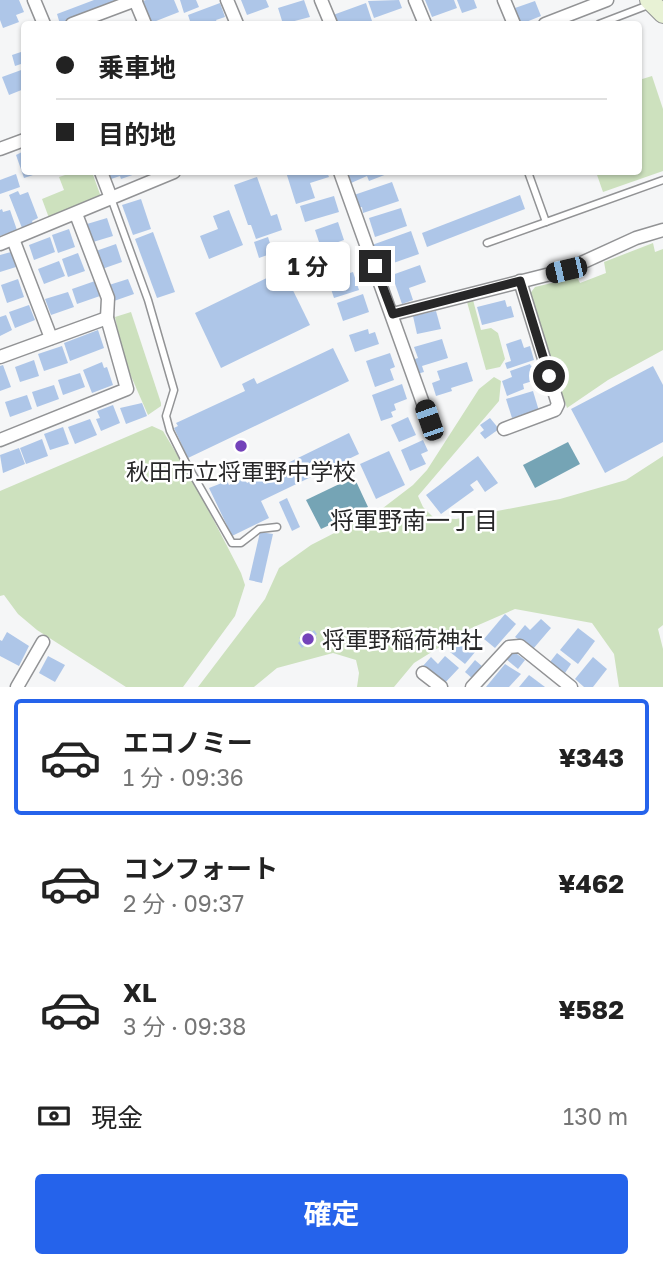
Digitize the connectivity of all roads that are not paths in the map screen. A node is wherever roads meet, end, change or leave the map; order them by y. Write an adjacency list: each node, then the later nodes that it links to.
1 (34, 0): 9 (street)
2 (135, 0): 10 (street); 11 (street)
3 (227, 0): 12 (street)
4 (321, 0): 13 (street)
5 (415, 0): 14 (street)
6 (504, 0): 15 (street)
7 (607, 0): 16 (street)
8 (655, 6): 17 (lane)
9 (43, 21)
10 (80, 21)
11 (144, 21)
12 (236, 21)
13 (330, 21)
14 (424, 21)
15 (513, 21)
16 (553, 21)
17 (608, 21)
18 (21, 141): 19 (street)
19 (0, 149)
20 (102, 175): 25 (street)
21 (167, 175): 25 (street)
22 (342, 175): 33 (street)
23 (529, 175): 27 (lane)
24 (663, 180): 27 (lane)
25 (111, 198): 26 (street); 40 (lane)
26 (76, 214): 29 (street); 34 (street)
27 (546, 222): 30 (lane)
28 (663, 230): 32 (street)
29 (13, 239): 31 (street); 35 (street)
30 (487, 243)
31 (0, 244)
32 (520, 281): 33 (street); 38 (street)
33 (393, 314): 37 (street)
34 (107, 318): 35 (street); 39 (street)
35 (51, 338): 36 (street)
36 (0, 357)
37 (429, 420)
38 (504, 429)
39 (0, 440)
40 (277, 527)
41 (43, 642): 43 (street)
42 (423, 673): 44 (street)
43 (17, 687)
44 (441, 687)
45 (472, 687): 46 (street)
46 (571, 687)

